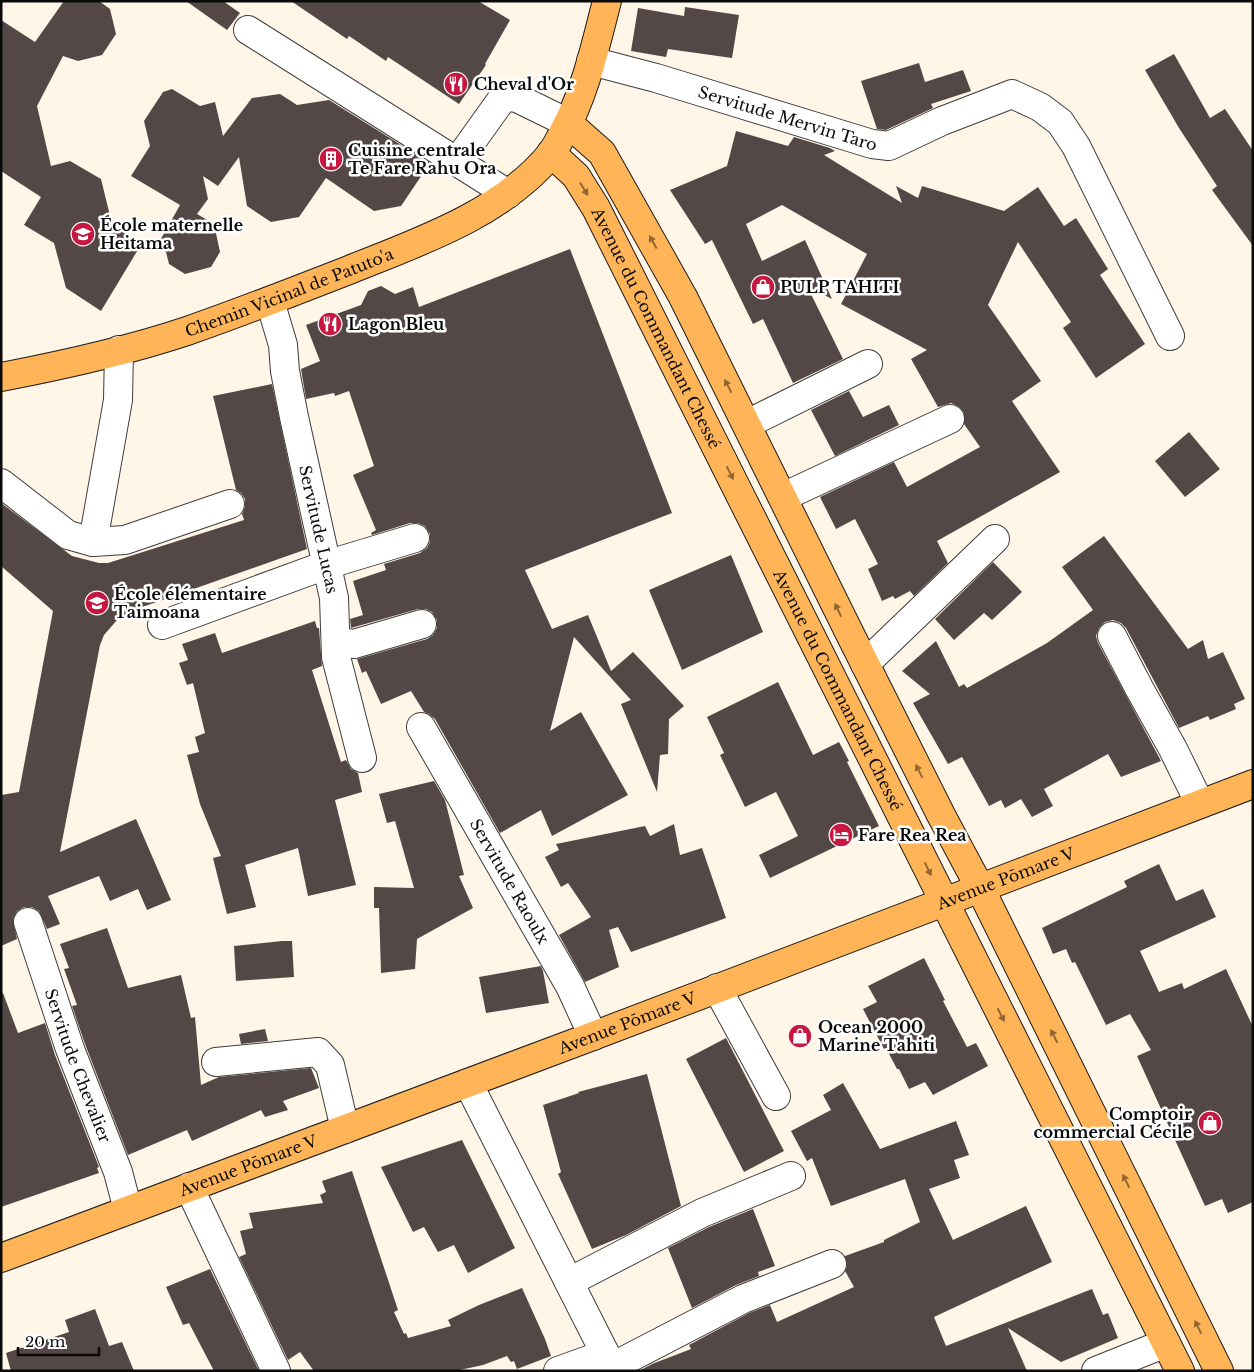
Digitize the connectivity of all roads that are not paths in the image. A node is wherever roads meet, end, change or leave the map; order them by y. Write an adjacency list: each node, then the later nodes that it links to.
1 (607, 1): 3 (main road, Chemin Vicinal de Patuto'a)
2 (248, 30): 6 (street)
3 (591, 61): 4 (main road, Chemin Vicinal de Patuto'a); 9 (street, Servitude Mervin Taro)
4 (568, 123): 5 (main road, Chemin Vicinal de Patuto'a); 6 (street); 14 (main road, Avenue du Commandant Chessé, one-way to 4)
5 (551, 154): 7 (main road, Chemin Vicinal de Patuto'a); 27 (main road, Avenue du Commandant Chessé, one-way to 27)
6 (457, 162): 7 (street)
7 (508, 194): 8 (main road, Chemin Vicinal de Patuto'a)
8 (270, 301): 10 (main road, Chemin Vicinal de Patuto'a); 21 (street, Servitude Lucas)
9 (1170, 336)
10 (119, 350): 12 (main road, Chemin Vicinal de Patuto'a); 20 (street)
11 (868, 364): 14 (street)
12 (1, 377)
13 (950, 419): 16 (street)
14 (747, 424): 16 (main road, Avenue du Commandant Chessé)
15 (1, 483): 20 (street)
16 (783, 497): 24 (main road, Avenue du Commandant Chessé, one-way to 16)
17 (230, 504): 20 (street)
18 (415, 538): 21 (street)
19 (995, 539): 28 (street)
20 (93, 542)
21 (326, 565): 22 (street); 26 (street, Servitude Lucas)
22 (162, 624)
23 (422, 624): 26 (street)
24 (851, 636): 27 (main road); 28 (main road, Avenue du Commandant Chessé)
25 (1112, 636): 32 (street)
26 (336, 642): 30 (street, Servitude Lucas)
27 (820, 652): 34 (main road, Avenue du Commandant Chessé, one-way to 34)
28 (865, 664): 33 (main road, Avenue du Commandant Chessé, one-way to 28)
29 (421, 727): 37 (street, Servitude Raoulx)
30 (362, 758)
31 (1253, 784): 32 (main road, Avenue Pōmare V)
32 (1200, 804): 33 (main road, Avenue Pōmare V)
33 (980, 888): 34 (main road, Avenue Pōmare V); 40 (main road, Avenue du Commandant Chessé, one-way to 33)
34 (944, 902): 36 (main road, Avenue Pōmare V); 42 (main road, Avenue du Commandant Chessé, one-way to 42)
35 (28, 922): 46 (street, Servitude Chevalier)
36 (718, 988): 37 (main road, Avenue Pōmare V); 41 (street)
37 (593, 1036): 39 (main road, Avenue Pōmare V)
38 (216, 1062): 43 (street)
39 (468, 1083): 43 (main road, Avenue Pōmare V); 49 (street)
40 (1081, 1092): 42 (main road); 56 (main road, Avenue du Commandant Chessé, one-way to 40)
41 (776, 1096)
42 (1048, 1106): 50 (main road, Avenue du Commandant Chessé)
43 (345, 1129): 45 (main road, Avenue Pōmare V)
44 (791, 1176): 49 (street)
45 (189, 1187): 46 (main road, Avenue Pōmare V); 52 (street)
46 (128, 1210): 47 (main road, Avenue Pōmare V)
47 (1, 1258)
48 (832, 1264): 51 (street)
49 (569, 1282): 51 (street)
50 (1166, 1343): 54 (street); 55 (main road, Avenue du Commandant Chessé)
51 (610, 1364): 53 (street)
52 (276, 1371)
53 (558, 1371)
54 (1096, 1371)
55 (1180, 1371)
56 (1219, 1371)

